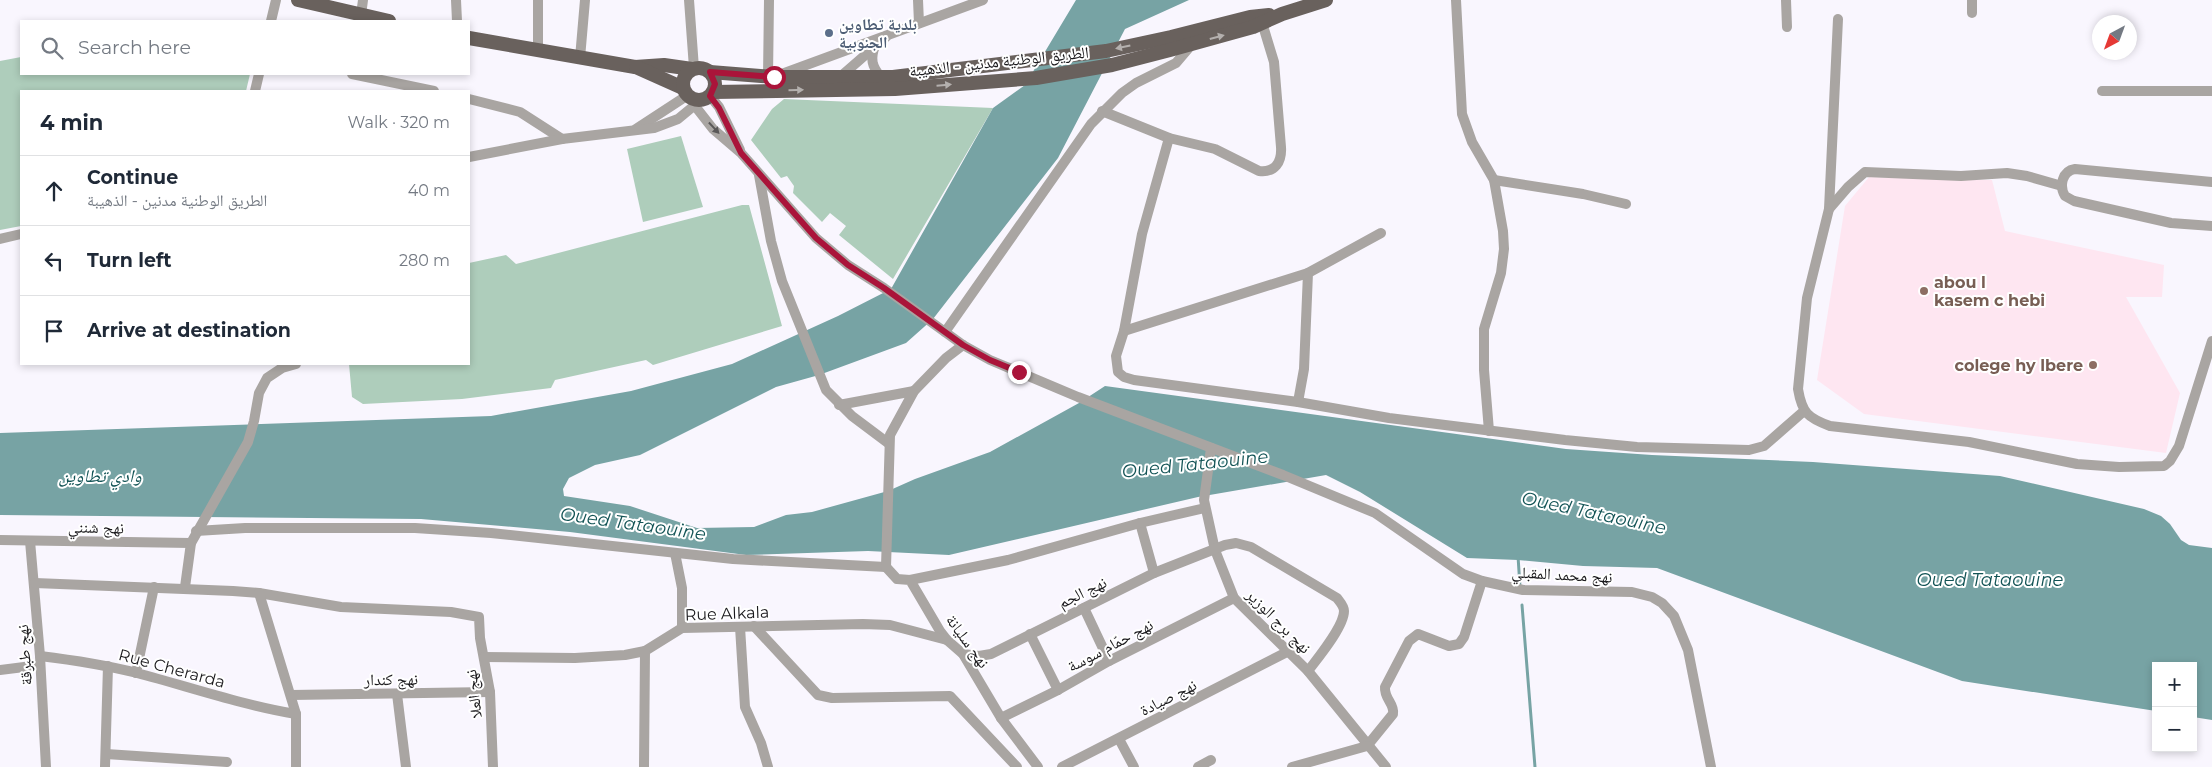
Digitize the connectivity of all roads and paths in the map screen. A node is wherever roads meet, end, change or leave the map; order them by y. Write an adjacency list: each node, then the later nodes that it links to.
1 (276, 0): 19 (street)
2 (298, 0): 16 (main road)
3 (363, 0): 16 (street)
4 (456, 0): 21 (street)
5 (538, 0): 29 (street)
6 (585, 0): 30 (street)
7 (689, 0): 32 (street)
8 (769, 0): 36 (street)
9 (918, 0): 22 (street)
10 (983, 0): 22 (street)
11 (1326, 0): 18 (main road, الطريق الوطنية مدنين - الذهيبة)
12 (1456, 0): 52 (street)
13 (1786, 0): 23 (street)
14 (1972, 0): 15 (street)
15 (1972, 12)
16 (362, 15): 20 (main road)
17 (1838, 18): 56 (street)
18 (1262, 19): 26 (main road, الطريق الوطنية مدنين - الذهيبة, one-way to 18); 27 (main road, الطريق الوطنية مدنين - الذهيبة); 47 (street)
19 (271, 20)
20 (384, 20)
21 (457, 20)
22 (919, 23): 24 (street)
23 (1787, 27)
24 (892, 32): 28 (street); 36 (street)
25 (470, 38): 29 (main road, الطريق الوطنية مدنين - الذهيبة)
26 (1193, 43): 27 (main road, الطريق الوطنية مدنين - الذهيبة); 46 (street)
27 (1170, 44): 38 (main road, الطريق الوطنية مدنين - الذهيبة)
28 (875, 46): 38 (street); 39 (street)
29 (538, 50): 30 (main road, الطريق الوطنية مدنين - الذهيبة)
30 (580, 58): 31 (main road, الطريق الوطنية مدنين - الذهيبة)
31 (635, 67): 32 (main road, الطريق الوطنية مدنين - الذهيبة); 44 (main road, الطريق الوطنية مدنين - الذهيبة)
32 (693, 68): 33 (main road, الطريق الوطنية مدنين - الذهيبة); 44 (main road)
33 (710, 72): 36 (main road, الطريق الوطنية مدنين - الذهيبة); 44 (main road)
34 (259, 75): 40 (street)
35 (364, 75): 37 (street)
36 (771, 77): 39 (main road, الطريق الوطنية مدنين - الذهيبة)
37 (399, 78): 41 (street)
38 (890, 81): 39 (main road, الطريق الوطنية مدنين - الذهيبة); 39 (main road, الطريق الوطنية مدنين - الذهيبة)
39 (839, 83): 44 (main road, الطريق الوطنية مدنين - الذهيبة, one-way to 39)
40 (255, 90)
41 (431, 90)
42 (2102, 91): 43 (street)
43 (2212, 91)
44 (697, 96): 48 (street); 49 (street, one-way to 49); 49 (street)
45 (470, 99): 48 (street)
46 (1102, 112): 47 (street); 63 (street)
47 (1169, 138): 62 (street)
48 (562, 139): 50 (street)
49 (741, 153): 51 (street, نهج محمد المقبلي)
50 (470, 157)
51 (759, 174): 63 (street, نهج محمد المقبلي); 69 (street)
52 (1494, 180): 55 (street); 71 (street)
53 (2212, 182): 54 (street)
54 (2062, 186): 56 (street); 57 (street)
55 (1626, 204)
56 (1830, 209): 70 (street)
57 (2212, 226)
58 (1381, 233): 61 (street)
59 (20, 234): 60 (street)
60 (0, 239)
61 (1308, 273): 62 (street); 68 (street)
62 (1124, 331): 68 (street)
63 (944, 332): 65 (street, نهج محمد المقبلي)
64 (2212, 340): 70 (street)
65 (963, 345): 67 (street); 73 (street, نهج محمد المقبلي)
66 (292, 365): 76 (street)
67 (914, 391): 69 (street); 72 (street)
68 (1298, 402): 71 (street)
69 (839, 405): 72 (street)
70 (1804, 411): 71 (street)
71 (1489, 431)
72 (888, 443): 82 (street)
73 (1211, 448): 74 (street); 85 (street, نهج محمد المقبلي)
74 (1205, 504): 75 (street); 80 (street, نهج برج الوزير)
75 (1140, 523): 83 (street); 84 (street)
76 (196, 531): 79 (street); 81 (street)
77 (0, 540): 78 (street, نهج شنني)
78 (30, 541): 79 (street, نهج شنني); 86 (street, نهج طبرقة)
79 (191, 543): 88 (street)
80 (1215, 550): 83 (street, نهج الجم); 90 (street, نهج برج الوزير); 105 (street, نهج الجم)
81 (675, 553): 82 (street); 94 (street)
82 (885, 564): 84 (street)
83 (1154, 573): 91 (street, نهج الجم)
84 (910, 580): 96 (street, نهج سليانة)
85 (1482, 581): 114 (street); 132 (street, نهج محمد المقبلي)
86 (35, 583): 87 (street); 101 (street, نهج طبرقة)
87 (154, 588): 88 (street); 106 (street)
88 (185, 588): 89 (street)
89 (259, 593): 100 (street, نهج العلا); 110 (street)
90 (1234, 598): 98 (street, نهج برج الوزير); 102 (street, نهج حمّام سوسة)
91 (1084, 608): 95 (street, نهج الجم); 102 (street)
92 (754, 626): 93 (street, Rue Alkala); 96 (street, Rue Alkala); 125 (street)
93 (740, 627): 94 (street, Rue Alkala); 124 (street)
94 (682, 628): 97 (street, Rue Alkala)
95 (1030, 634): 99 (street, نهج الجم); 107 (street)
96 (947, 640): 99 (street, نهج سليانة)
97 (645, 650): 100 (street, Rue Alkala); 123 (street)
98 (1287, 652): 105 (street, نهج برج الوزير); 113 (street, نهج صيادة)
99 (963, 654): 112 (street, نهج سليانة)
100 (484, 656): 108 (street, نهج العلا)
101 (40, 660): 103 (street, Rue Cherarda); 104 (street, Rue Cherarda); 118 (street, نهج طبرقة)
102 (1108, 660): 107 (street, نهج حمّام سوسة)
103 (108, 666): 106 (street, Rue Cherarda); 115 (street)
104 (0, 670)
105 (1308, 671): 114 (street, نهج برج الوزير)
106 (136, 672): 111 (street, Rue Cherarda)
107 (1058, 690): 112 (street, نهج حمّام سوسة)
108 (490, 692): 109 (street, نهج كندار); 122 (street, نهج العلا)
109 (397, 694): 110 (street, نهج كندار); 121 (street)
110 (291, 695): 111 (street)
111 (296, 714): 120 (street)
112 (1000, 718): 126 (street, نهج سليانة)
113 (1119, 739): 127 (street, نهج صيادة); 128 (street)
114 (1367, 746): 130 (street); 131 (street, نهج برج الوزير)
115 (106, 754): 117 (street); 119 (street)
116 (1211, 760): 129 (street)
117 (227, 762)
118 (46, 767)
119 (105, 767)
120 (296, 767)
121 (406, 767)
122 (493, 767)
123 (644, 767)
124 (768, 767)
125 (1017, 767)
126 (1038, 767)
127 (1062, 767)
128 (1134, 767)
129 (1198, 767)
130 (1292, 767)
131 (1386, 767)
132 (1711, 767)

